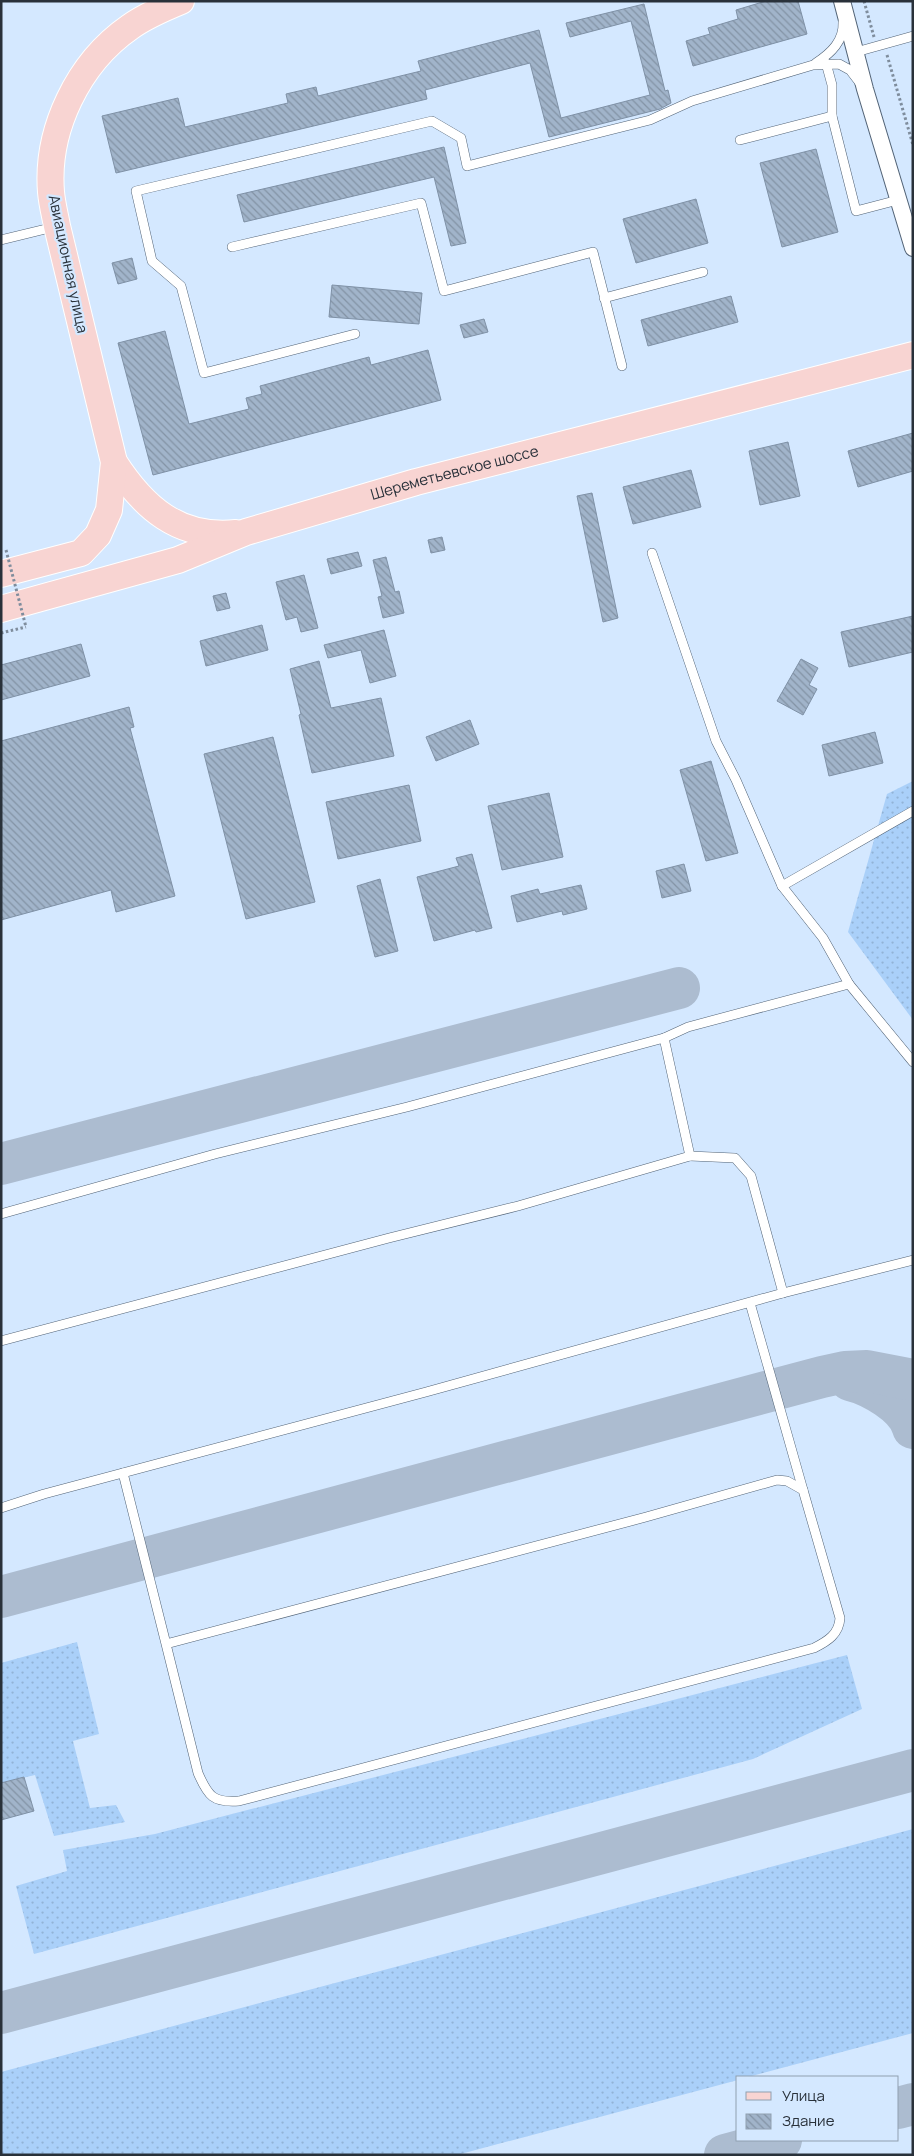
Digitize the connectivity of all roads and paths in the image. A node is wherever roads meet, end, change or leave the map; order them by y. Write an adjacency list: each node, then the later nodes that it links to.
1 (181, 1): 14 (main road, Авиационная улица)
2 (842, 1): 6 (street); 8 (lane)
3 (864, 1): 5 (path)
4 (913, 36): 5 (lane)
5 (876, 46): 6 (lane); 12 (path)
6 (856, 52): 9 (street)
7 (826, 63): 8 (lane); 9 (lane); 10 (lane)
8 (814, 65): 20 (lane)
9 (865, 89): 13 (street)
10 (832, 116): 11 (lane); 13 (lane)
11 (740, 140)
12 (913, 145)
13 (898, 200): 17 (street)
14 (57, 226): 15 (lane); 23 (main road, Авиационная улица)
15 (1, 240)
16 (232, 247): 19 (lane)
17 (913, 248)
18 (703, 272): 19 (lane)
19 (604, 298): 22 (lane)
20 (355, 334)
21 (909, 354): 24 (main road, Шереметьевское шоссе)
22 (622, 366)
23 (114, 462): 24 (main road, Авиационная улица); 26 (main road, Авиационная улица)
24 (246, 532): 27 (main road, Шереметьевское шоссе)
25 (652, 552): 30 (lane)
26 (4, 562): 28 (path, bridge)
27 (1, 609)
28 (1, 633)
29 (913, 811): 30 (lane)
30 (782, 886): 31 (lane)
31 (848, 984): 32 (lane); 33 (lane)
32 (664, 1038): 34 (lane); 35 (lane)
33 (913, 1062)
34 (690, 1156): 37 (lane); 39 (lane)
35 (1, 1214)
36 (913, 1260): 37 (lane)
37 (783, 1294): 38 (lane)
38 (750, 1302): 40 (lane); 41 (lane)
39 (1, 1341)
40 (123, 1472): 42 (lane); 43 (lane)
41 (803, 1490): 43 (lane); 43 (lane)
42 (1, 1508)
43 (166, 1644)

